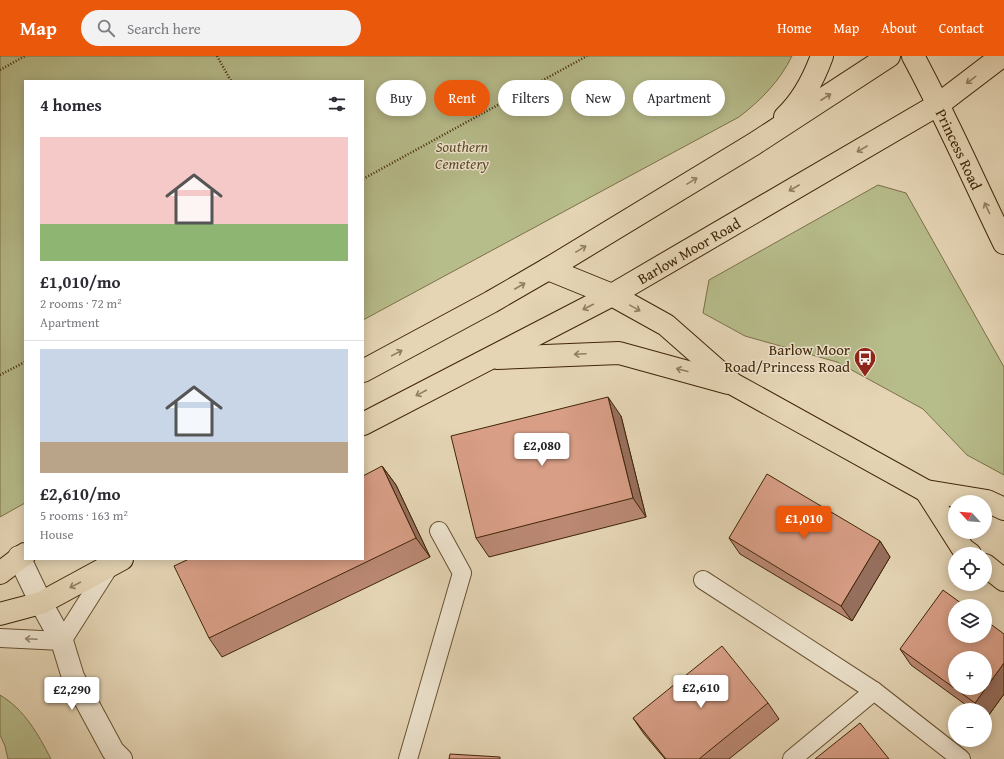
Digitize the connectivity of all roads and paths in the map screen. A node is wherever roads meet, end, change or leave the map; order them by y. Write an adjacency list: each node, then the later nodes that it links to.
1 (25, 56): 8 (path)
2 (217, 56): 9 (path)
3 (587, 56): 12 (path)
4 (822, 56): 11 (main road)
5 (890, 56): 11 (main road, one-way to 5)
6 (913, 56): 10 (main road, Princess Road)
7 (1002, 56): 10 (main road, Barlow Moor Road, one-way to 10)
8 (0, 70)
9 (229, 80)
10 (939, 104): 13 (main road, Princess Road, one-way to 10); 15 (main road, Barlow Moor Road, one-way to 15)
11 (754, 144): 14 (main road, one-way to 11)
12 (364, 178)
13 (1004, 244)
14 (548, 269): 15 (main road); 18 (main road, one-way to 14)
15 (612, 295): 16 (main road, Barlow Moor Road, one-way to 16); 20 (main road, one-way to 20)
16 (488, 358): 20 (main road, one-way to 16); 21 (main road, Barlow Moor Road, one-way to 21)
17 (24, 363): 19 (path)
18 (364, 370)
19 (0, 375)
20 (733, 384): 22 (main road)
21 (364, 423)
22 (926, 491): 23 (main road); 25 (main road)
23 (1004, 509)
24 (439, 531): 38 (lane)
25 (962, 547)
26 (22, 555): 29 (main road); 32 (street)
27 (115, 563): 32 (main road, one-way to 32); 35 (lane)
28 (992, 571): 31 (main road)
29 (0, 573)
30 (703, 580): 36 (lane)
31 (1004, 580)
32 (41, 603): 33 (main road); 35 (street)
33 (0, 614)
34 (0, 638): 35 (lane, one-way to 34)
35 (62, 641): 37 (street)
36 (874, 691): 39 (lane); 40 (lane)
37 (121, 759)
38 (408, 759)
39 (792, 759)
40 (961, 759)

